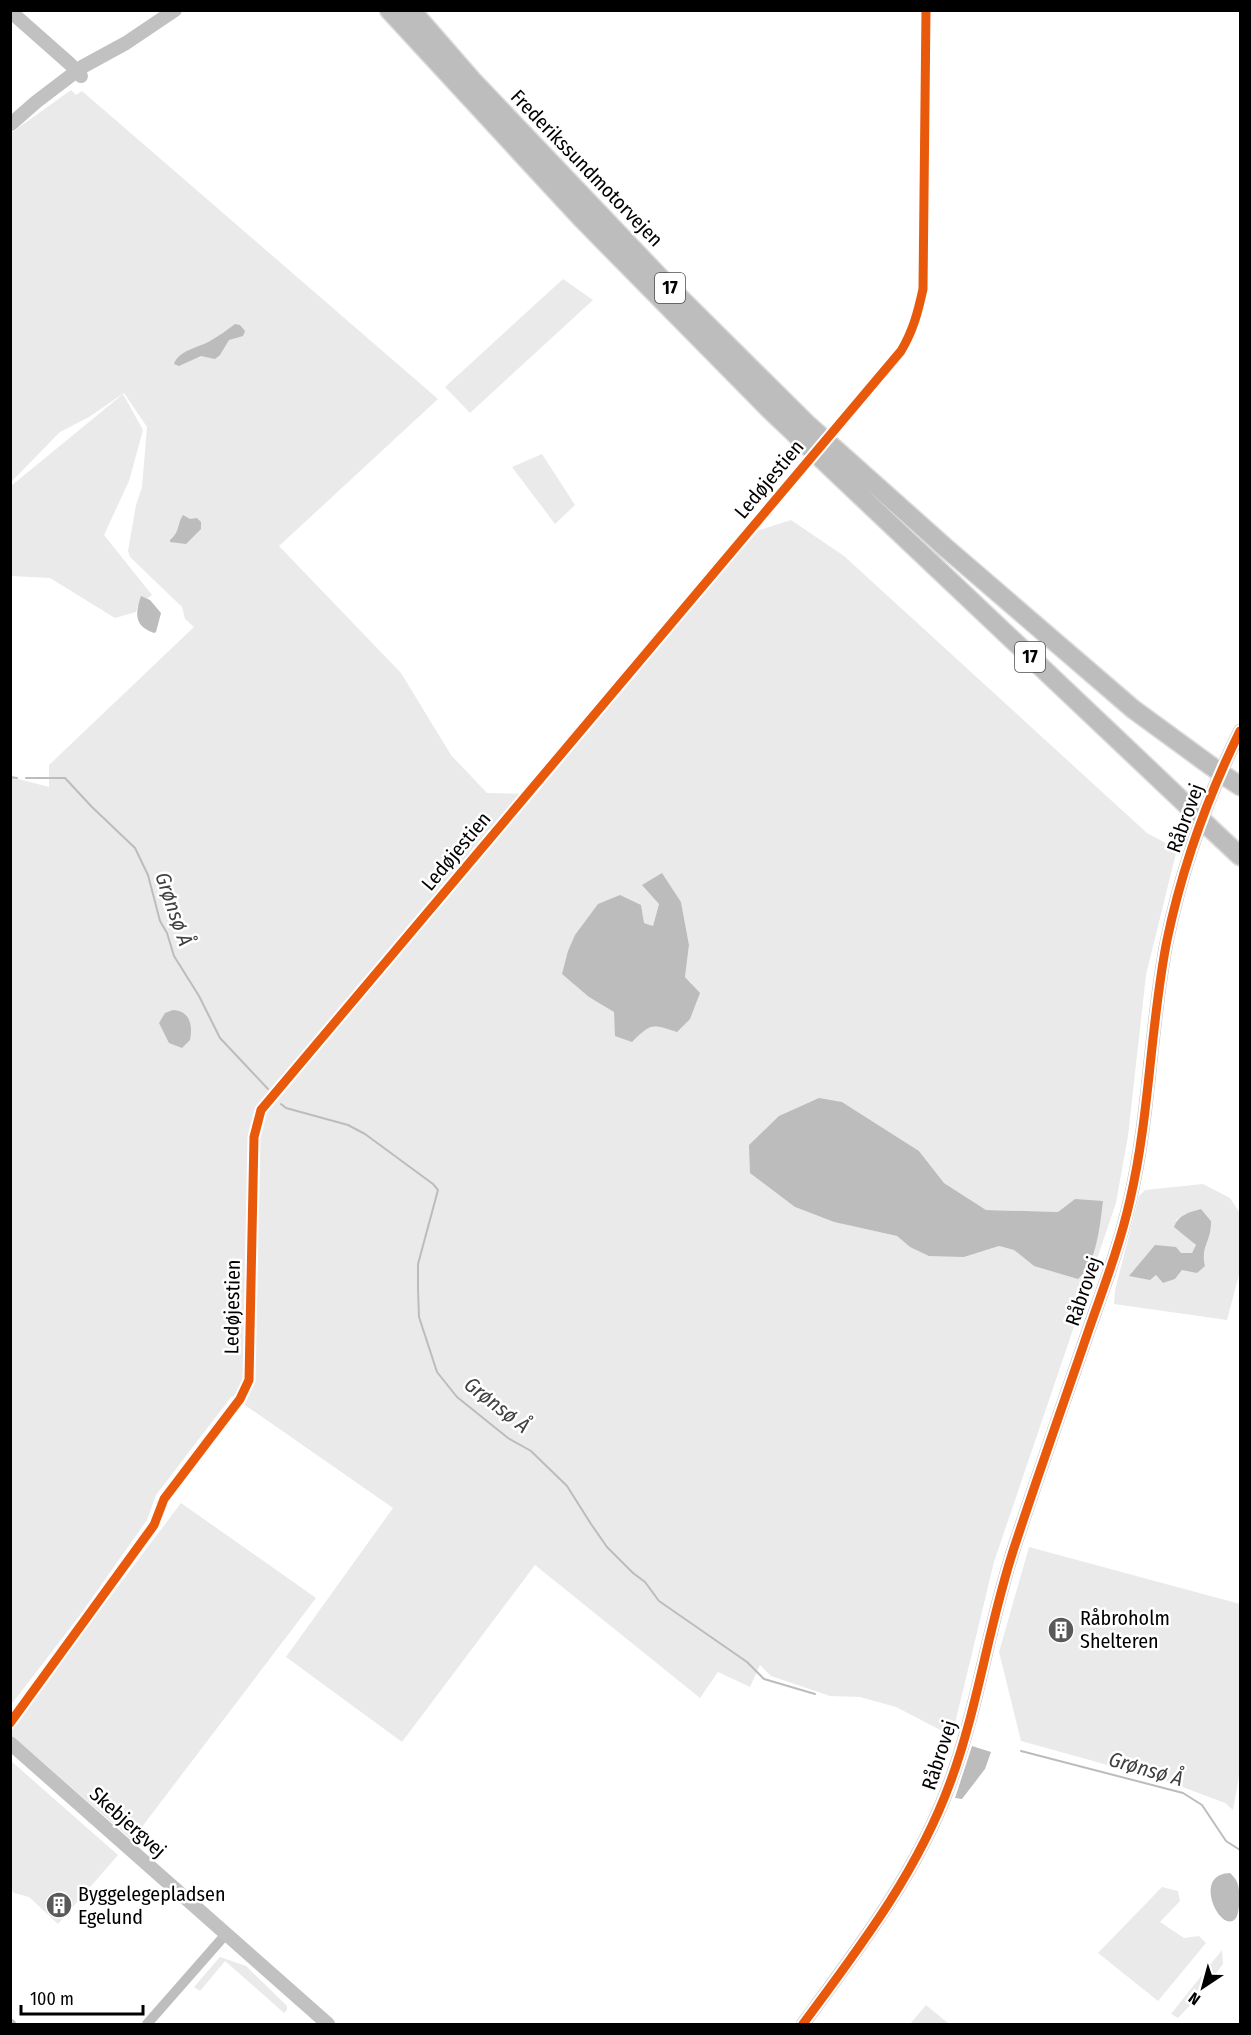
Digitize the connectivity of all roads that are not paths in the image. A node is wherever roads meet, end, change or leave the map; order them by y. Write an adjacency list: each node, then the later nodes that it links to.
1 (175, 10): 5 (street)
2 (389, 10): 9 (highway, 17, bridge)
3 (411, 10): 8 (highway, Frederikssundmotorvejen / 17, bridge)
4 (10, 11): 5 (street)
5 (82, 73): 6 (street)
6 (11, 124)
7 (1240, 730): 14 (street, Råbrovej)
8 (1234, 782)
9 (1240, 856)
10 (10, 1743): 11 (street, Skebjergvej)
11 (226, 1934): 12 (street); 13 (street, Skebjergvej)
12 (147, 2025)
13 (328, 2025)
14 (803, 2025)

